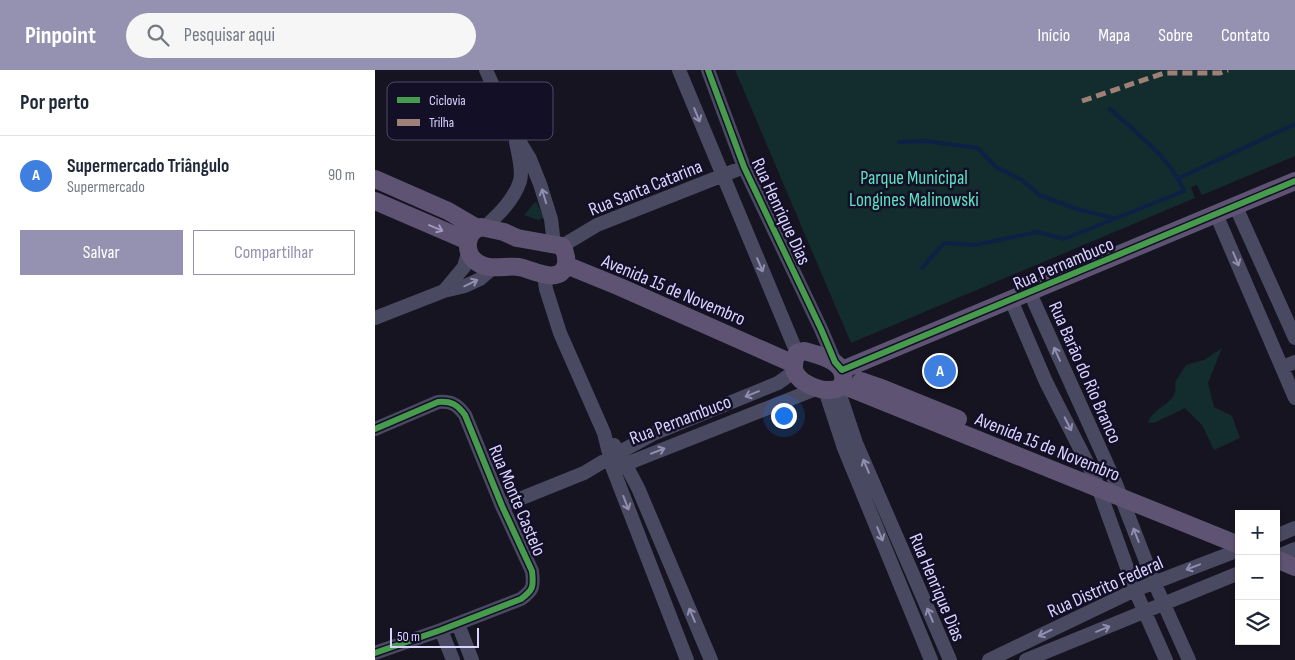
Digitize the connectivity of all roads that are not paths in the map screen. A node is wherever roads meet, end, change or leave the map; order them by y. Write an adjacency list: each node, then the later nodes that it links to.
1 (487, 70): 4 (street)
2 (679, 70): 8 (street, Rua Henrique Dias, one-way to 8)
3 (708, 70): 7 (street, Rua Henrique Dias)
4 (492, 82)
5 (515, 140): 16 (street)
6 (518, 140): 17 (street, one-way to 6)
7 (744, 167): 8 (street, Rua Santa Catarina); 29 (street, Rua Henrique Dias)
8 (722, 176): 17 (street, Rua Santa Catarina); 26 (street, Rua Henrique Dias, one-way to 26)
9 (375, 179): 11 (main road)
10 (1295, 181): 13 (main road, Rua Pernambuco)
11 (421, 199): 15 (main road); 16 (main road)
12 (375, 201): 15 (main road)
13 (1235, 206): 14 (main road, Rua Pernambuco); 25 (street)
14 (1216, 214): 22 (main road, Rua Pernambuco); 27 (street, one-way to 27)
15 (412, 218): 16 (main road, one-way to 16)
16 (474, 237): 17 (main road); 19 (main road); 21 (street)
17 (558, 245): 18 (main road)
18 (565, 265): 20 (main road); 26 (main road, Avenida 15 de Novembro)
19 (494, 267): 20 (main road); 21 (street, one-way to 19)
20 (544, 275): 33 (street)
21 (444, 292): 24 (street)
22 (1030, 293): 23 (main road, Rua Pernambuco); 28 (street, Rua Barão do Rio Branco, one-way to 22)
23 (1011, 300): 29 (main road, Rua Pernambuco); 30 (street, Rua Barão do Rio Branco)
24 (375, 318)
25 (1295, 338)
26 (795, 363): 29 (main road, Avenida 15 de Novembro); 29 (main road, Avenida 15 de Novembro); 33 (street, Rua Pernambuco, one-way to 33)
27 (1289, 364): 31 (street)
28 (1065, 372): 30 (street); 35 (street, Rua Barão do Rio Branco)
29 (835, 380): 33 (street, Rua Pernambuco, one-way to 29); 34 (main road, Avenida 15 de Novembro); 54 (street, Rua Henrique Dias, one-way to 54); 55 (street, Rua Henrique Dias, one-way to 29)
30 (1046, 382): 34 (street, Rua Barão do Rio Branco, one-way to 34)
31 (1295, 398)
32 (375, 429): 36 (street, Rua Monte Castelo)
33 (616, 461): 36 (street, Rua Pernambuco); 52 (street, one-way to 52); 53 (street, one-way to 33)
34 (1097, 483): 35 (main road, Avenida 15 de Novembro); 44 (street, Rua Barão do Rio Branco)
35 (1119, 491): 38 (main road, Avenida 15 de Novembro); 40 (main road, Avenida 15 de Novembro); 43 (street, Rua Barão do Rio Branco, one-way to 35)
36 (502, 506): 47 (street, Rua Monte Castelo)
37 (1295, 528): 39 (street)
38 (1235, 532)
39 (1280, 534)
40 (1235, 543)
41 (1235, 552): 43 (street, Rua Distrito Federal, one-way to 43)
42 (1235, 575): 45 (street, Rua Distrito Federal)
43 (1154, 582): 44 (street, Rua Distrito Federal); 45 (street, Rua Barão do Rio Branco)
44 (1135, 590): 46 (street, Rua Barão do Rio Branco); 56 (street, Rua Distrito Federal, one-way to 56)
45 (1165, 604): 46 (street, Rua Distrito Federal); 59 (street, Rua Barão do Rio Branco)
46 (1145, 613): 57 (street, Rua Distrito Federal, one-way to 46); 58 (street, Rua Barão do Rio Branco)
47 (458, 624): 48 (street, Rua Monte Castelo); 51 (street)
48 (441, 630): 49 (street, Rua Monte Castelo); 50 (street)
49 (375, 653)
50 (453, 660)
51 (472, 660)
52 (687, 660)
53 (711, 660)
54 (931, 660)
55 (950, 660)
56 (989, 660)
57 (1026, 660)
58 (1166, 660)
59 (1189, 660)

